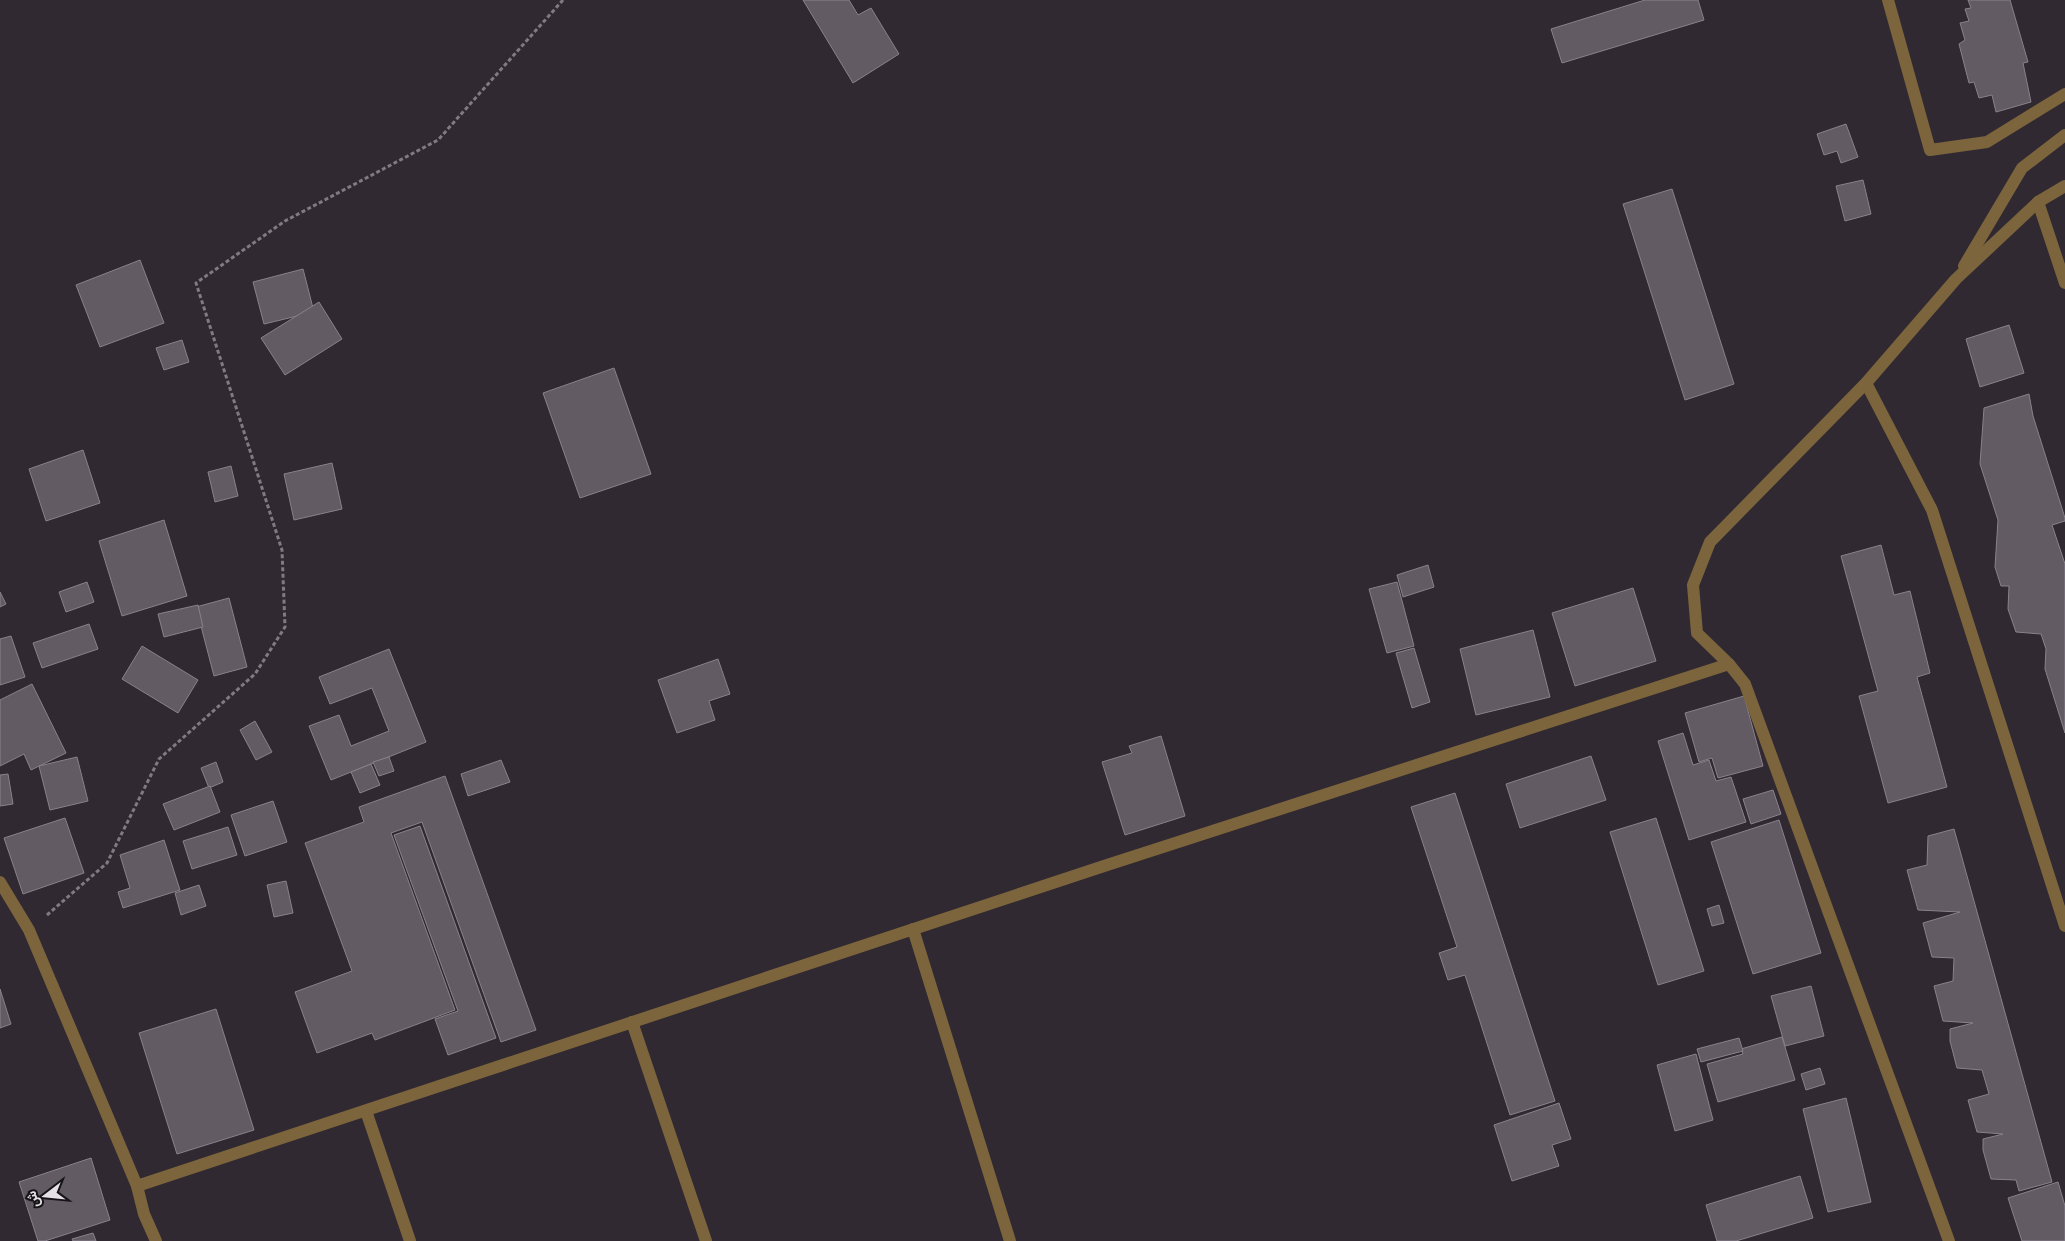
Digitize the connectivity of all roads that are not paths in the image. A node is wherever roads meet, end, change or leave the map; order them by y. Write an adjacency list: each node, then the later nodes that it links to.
1 (1888, 0): 2 (street)
2 (2065, 94)
3 (2065, 135): 6 (street)
4 (2065, 186): 5 (street)
5 (2038, 202): 6 (street); 7 (street)
6 (1956, 279): 8 (street)
7 (2065, 283)
8 (1866, 383): 9 (street); 11 (street)
9 (1729, 664): 12 (street); 20 (street)
10 (0, 882): 15 (street)
11 (2065, 926)
12 (913, 930): 13 (street); 19 (street)
13 (632, 1022): 14 (street); 18 (street)
14 (366, 1110): 15 (street); 17 (street)
15 (137, 1186): 16 (street)
16 (156, 1241)
17 (410, 1241)
18 (706, 1241)
19 (1010, 1241)
20 (1949, 1241)

